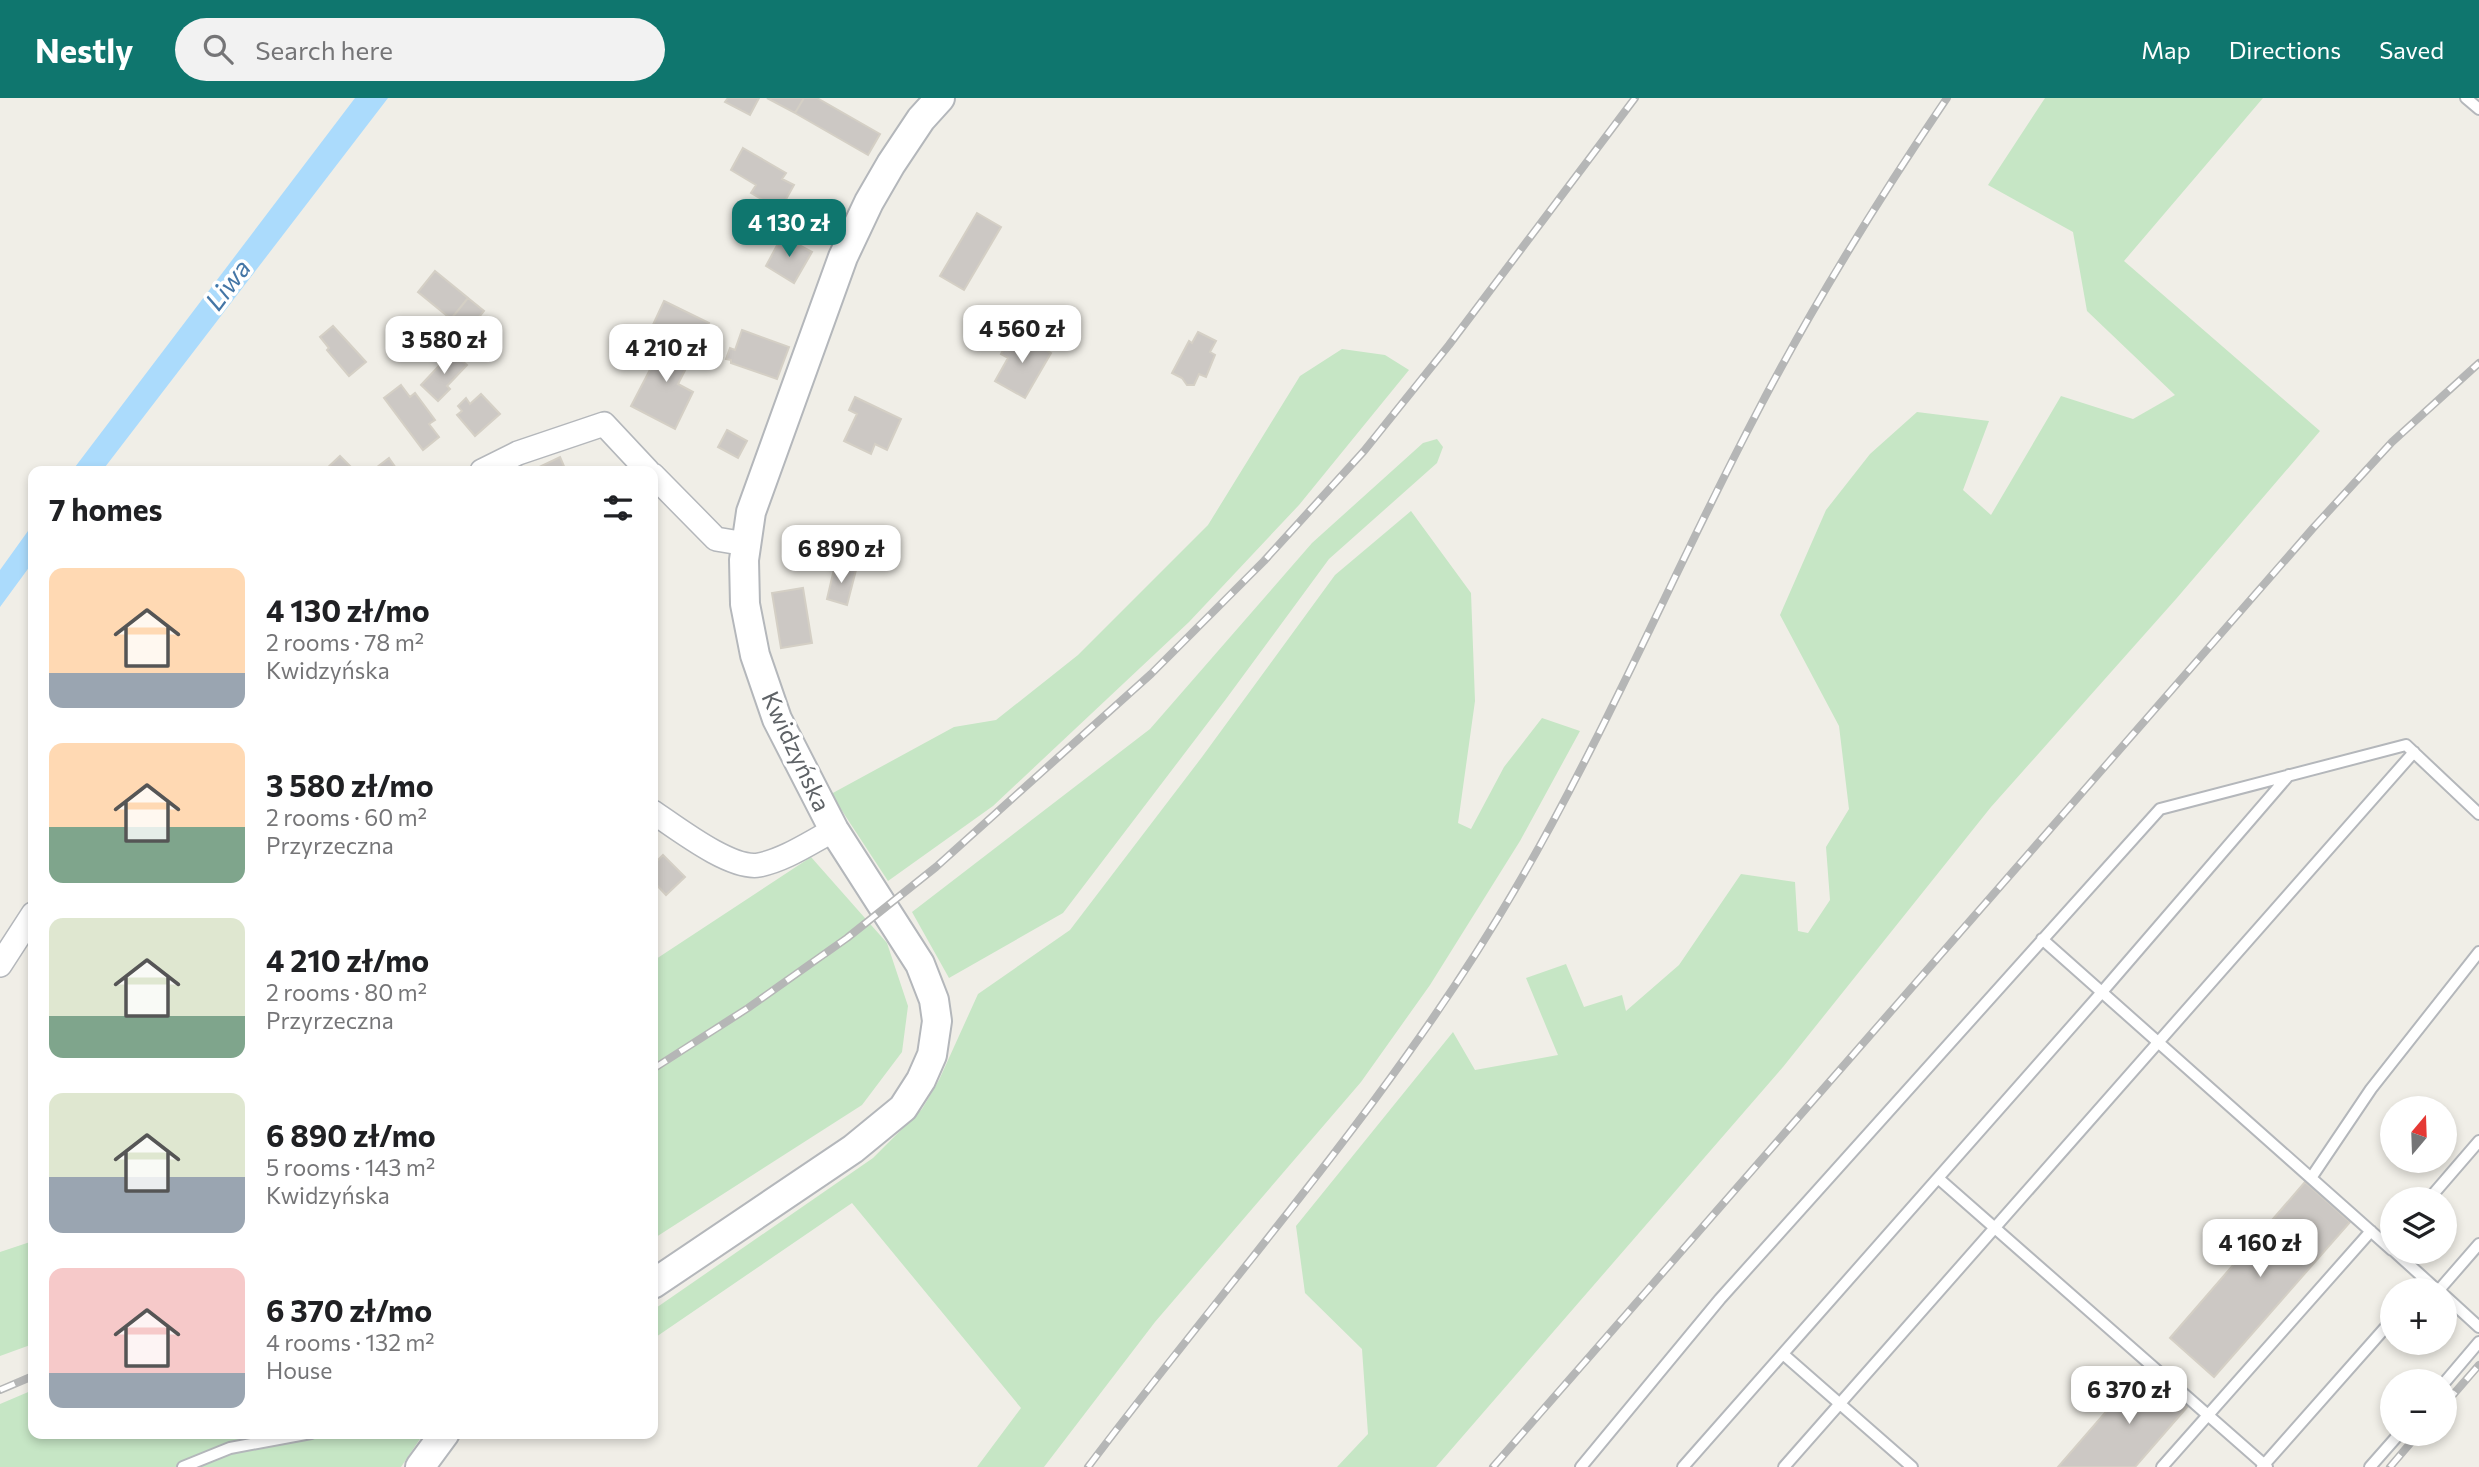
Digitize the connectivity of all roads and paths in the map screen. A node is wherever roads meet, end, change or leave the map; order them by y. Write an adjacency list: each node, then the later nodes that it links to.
1 (940, 98): 7 (street, Kwidzyńska)
2 (2466, 98): 3 (lane)
3 (2479, 108)
4 (492, 466): 5 (street)
5 (643, 466)
6 (658, 480): 7 (street)
7 (747, 544): 12 (street, Kwidzyńska)
8 (2414, 752): 9 (lane); 10 (lane); 18 (lane)
9 (2290, 775): 14 (lane); 17 (lane)
10 (2479, 814)
11 (658, 815): 12 (street)
12 (834, 830): 30 (street, Kwidzyńska)
13 (28, 922): 16 (street)
14 (2042, 939): 17 (lane); 45 (lane)
15 (2479, 952): 21 (lane)
16 (0, 965)
17 (2102, 992): 18 (lane); 20 (lane)
18 (2158, 1042): 21 (lane); 23 (lane)
19 (2479, 1141): 22 (lane)
20 (1938, 1178): 23 (lane); 35 (lane)
21 (2311, 1178): 24 (lane)
22 (2439, 1187)
23 (1995, 1228): 37 (lane); 38 (lane)
24 (2371, 1231): 25 (lane); 38 (lane)
25 (2380, 1238)
26 (2479, 1244): 29 (lane)
27 (2410, 1264): 28 (lane)
28 (2424, 1278)
29 (2449, 1278)
30 (658, 1281)
31 (2457, 1306): 32 (lane)
32 (2478, 1324)
33 (2380, 1334): 42 (lane)
34 (2479, 1342): 36 (lane)
35 (1783, 1354): 37 (lane); 46 (lane)
36 (2456, 1369)
37 (1840, 1404): 47 (lane); 48 (lane)
38 (2208, 1415): 42 (lane); 49 (lane)
39 (279, 1439): 43 (lane)
40 (440, 1439): 44 (street)
41 (2389, 1446): 50 (lane)
42 (2265, 1466)
43 (183, 1467)
44 (419, 1467)
45 (1581, 1467)
46 (1683, 1467)
47 (1784, 1467)
48 (1912, 1467)
49 (2162, 1467)
50 (2370, 1467)

